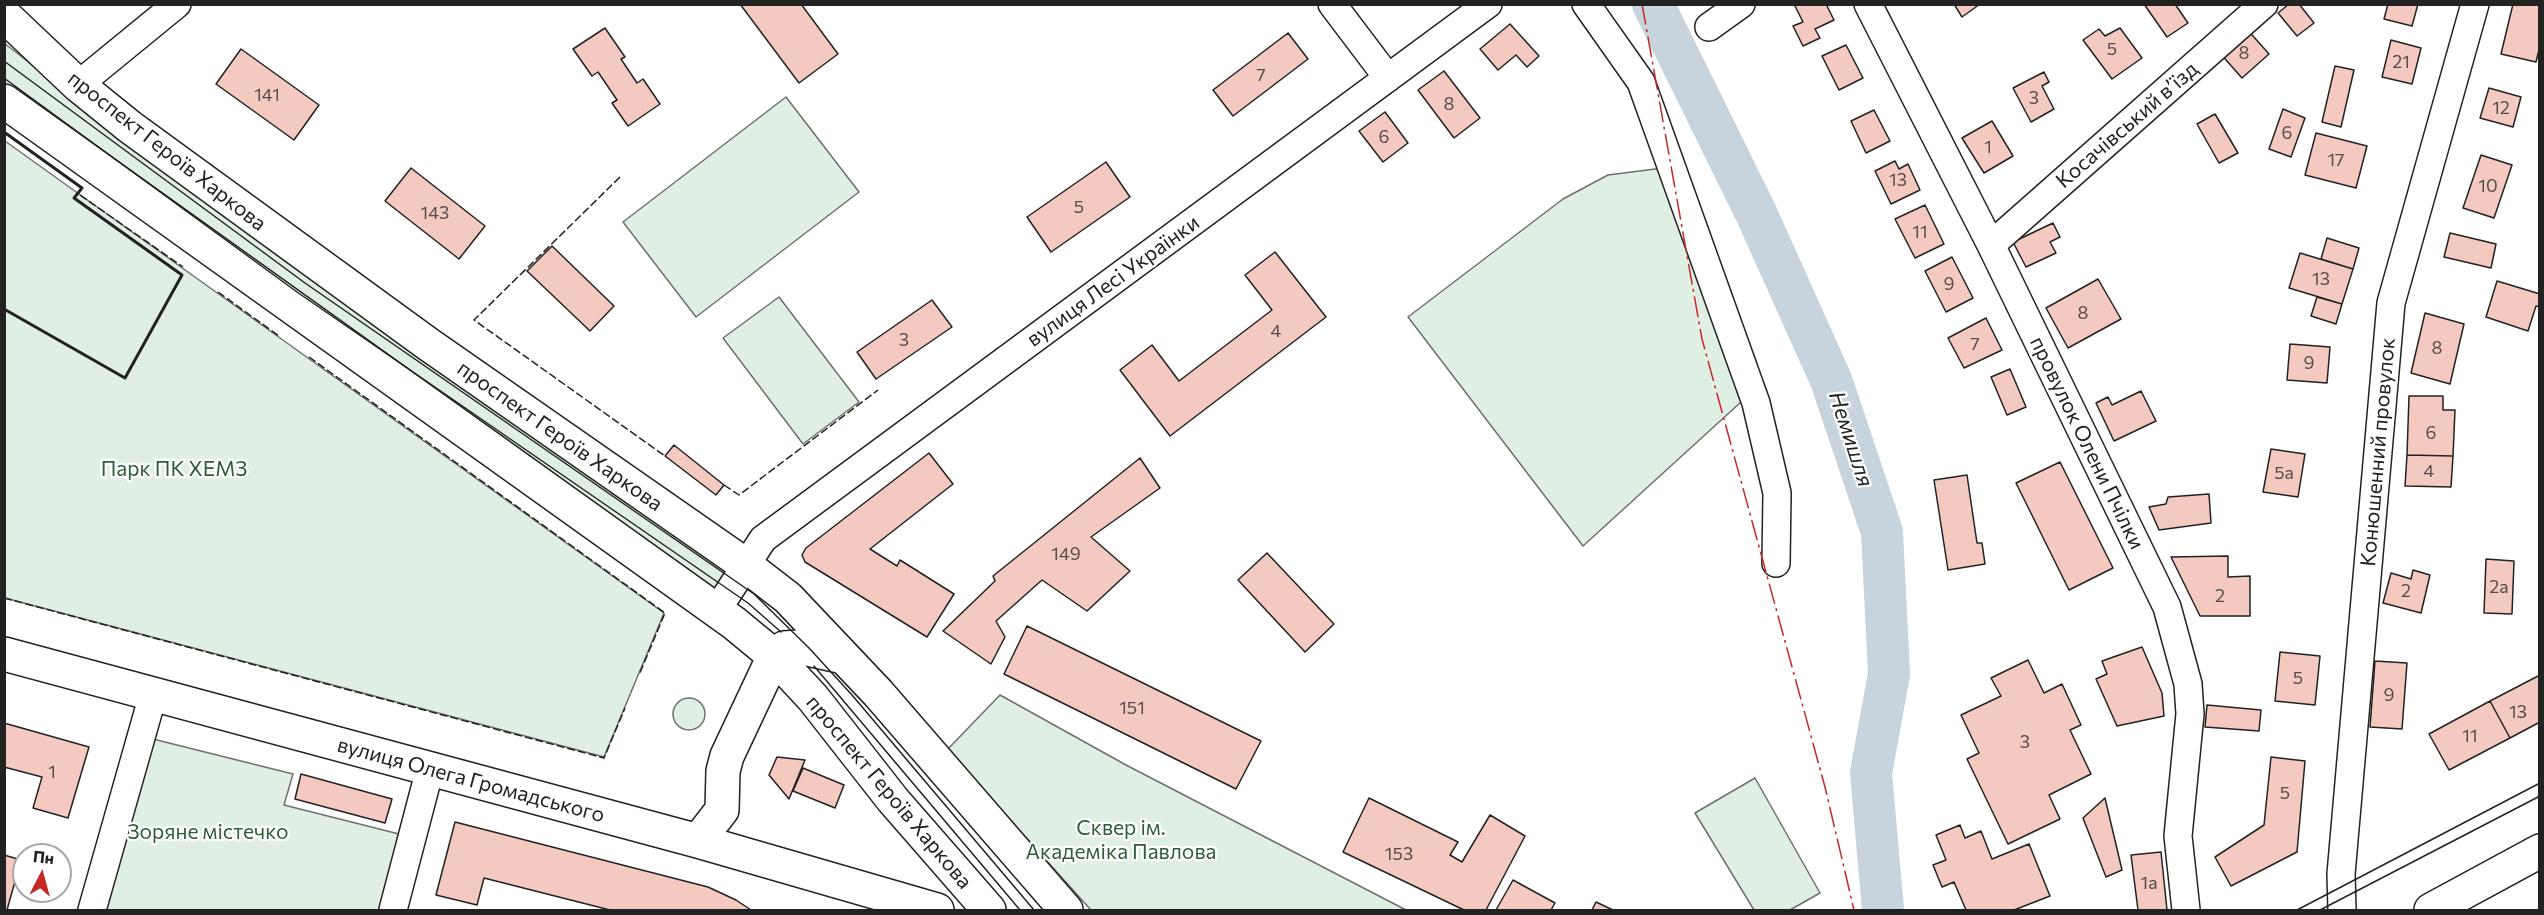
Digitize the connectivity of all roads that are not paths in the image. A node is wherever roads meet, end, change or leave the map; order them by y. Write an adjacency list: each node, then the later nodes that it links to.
1 (177, 4): 12 (street)
2 (1332, 4): 11 (street)
3 (1488, 4): 11 (street, вулиця Лесі Українки)
4 (1586, 4): 15 (street)
5 (1741, 4): 10 (street)
6 (1868, 4): 14 (street, провулок Олени Пчілки)
7 (2264, 4): 14 (street, Косачівський в’їзд)
8 (2475, 4): 31 (street, Конюшенний провулок)
9 (4, 15): 12 (main road, проспект Героїв Харкова)
10 (1709, 27)
11 (1388, 78): 16 (street, вулиця Лесі Українки)
12 (78, 85): 16 (main road, проспект Героїв Харкова)
13 (4, 101): 17 (main road, проспект Героїв Харкова)
14 (1991, 245): 30 (street, провулок Олени Пчілки)
15 (1776, 563)
16 (744, 564): 17 (street, вулиця Лесі Українки); 20 (main road, проспект Героїв Харкова)
17 (717, 610): 19 (main road, проспект Героїв Харкова)
18 (4, 654): 21 (main road, вулиця Олега Громадського)
19 (774, 656): 20 (main road); 23 (main road); 28 (main road, проспект Героїв Харкова)
20 (843, 657): 29 (main road, проспект Героїв Харкова)
21 (153, 694): 22 (main road, вулиця Олега Громадського); 25 (street)
22 (430, 769): 23 (main road, вулиця Олега Громадського); 26 (street)
23 (698, 841): 27 (main road, вулиця Олега Громадського)
24 (2540, 851): 32 (main road)
25 (92, 910)
26 (393, 910)
27 (937, 910)
28 (989, 910)
29 (1066, 910)
30 (2186, 910)
31 (2342, 910)
32 (2431, 910)

